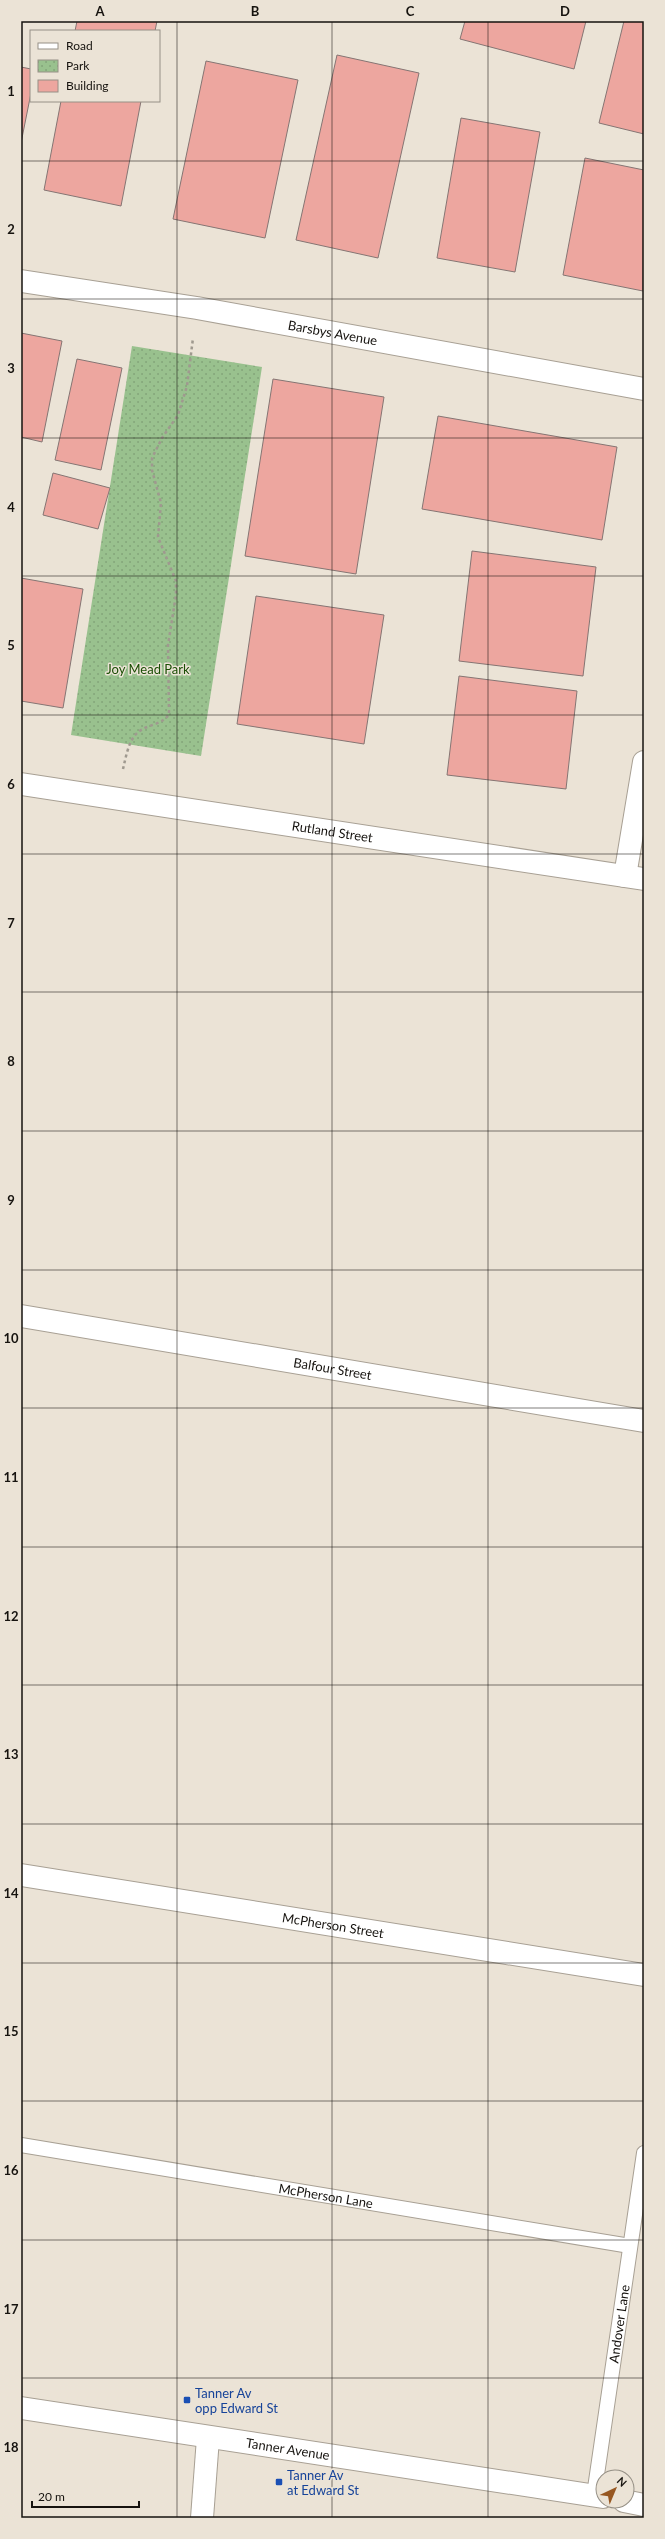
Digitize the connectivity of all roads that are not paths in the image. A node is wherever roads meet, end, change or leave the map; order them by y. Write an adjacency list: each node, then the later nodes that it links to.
1 (21, 280): 2 (street, Barsbys Avenue)
2 (644, 389)
3 (644, 762): 5 (street)
4 (21, 784): 5 (street, Rutland Street)
5 (635, 877)
6 (21, 1316): 7 (street, Balfour Street)
7 (644, 1422)
8 (21, 1875): 9 (street, McPherson Street)
9 (644, 1975)
10 (21, 2145): 12 (lane, McPherson Lane)
11 (644, 2153): 12 (lane, Andover Lane)
12 (630, 2246): 15 (lane, Andover Lane)
13 (21, 2408): 14 (street, Tanner Avenue)
14 (208, 2438): 16 (street, Tanner Avenue); 17 (street)
15 (602, 2469)
16 (595, 2495)
17 (202, 2518)

